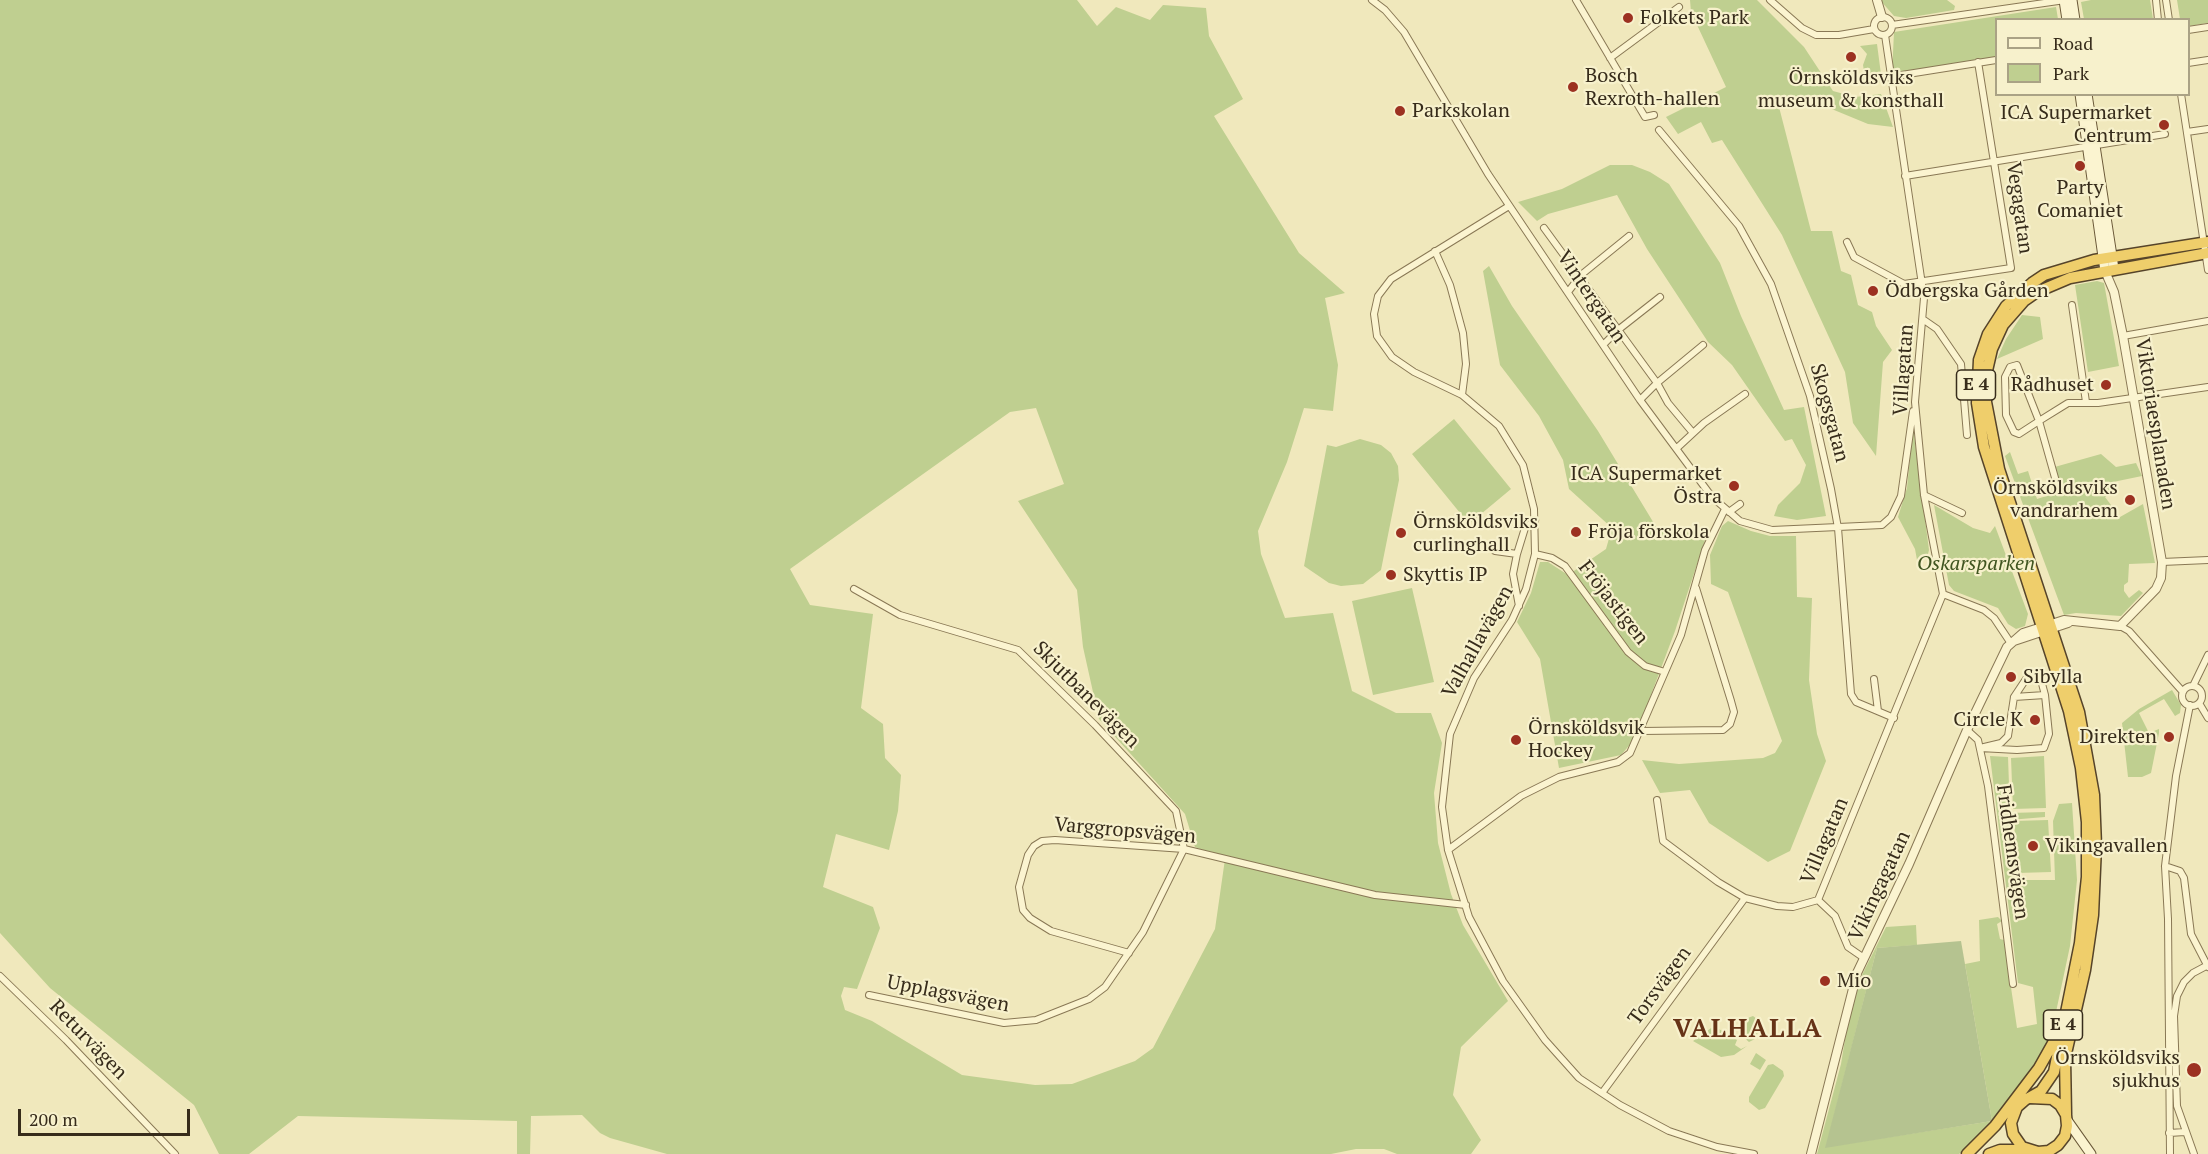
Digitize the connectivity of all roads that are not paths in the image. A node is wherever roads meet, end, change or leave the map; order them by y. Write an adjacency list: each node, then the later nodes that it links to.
1 (1372, 0): 37 (street, Vintergatan)
2 (1576, 0): 20 (street)
3 (1770, 0): 17 (street)
4 (1877, 0): 10 (street)
5 (2064, 0): 11 (main road); 15 (street)
6 (2072, 0): 12 (main road)
7 (2156, 0): 13 (street)
8 (2166, 0): 14 (street)
9 (1679, 7): 20 (street)
10 (1882, 17): 15 (street); 17 (street)
11 (2067, 18)
12 (2075, 18)
13 (2158, 18)
14 (2169, 18)
15 (1892, 26): 19 (street)
16 (2208, 27): 18 (street)
17 (1874, 29): 19 (street)
18 (2190, 30)
19 (1885, 35): 25 (street, Villagatan)
20 (1610, 58): 29 (street)
21 (1995, 60): 23 (street)
22 (2208, 60): 24 (street)
23 (1978, 62): 25 (street); 35 (street, Vegagatan)
24 (2190, 63)
25 (1889, 77): 36 (street, Villagatan)
26 (2080, 96): 34 (main road, Viktoriaesplanaden)
27 (2087, 96): 34 (main road, Viktoriaesplanaden)
28 (2181, 96): 32 (street)
29 (1654, 115)
30 (2208, 129): 32 (street)
31 (1659, 130): 75 (street, Skogsgatan)
32 (2187, 132): 41 (street)
33 (2165, 134): 34 (street)
34 (2092, 146): 35 (street); 43 (main road, Viktoriaesplanaden)
35 (1996, 161): 36 (street); 47 (street, Vegagatan)
36 (1905, 176): 47 (street, Villagatan)
37 (1509, 206): 42 (street, Valhallavägen); 48 (street, Vintergatan)
38 (1544, 228): 46 (street)
39 (1629, 236): 46 (street)
40 (1846, 242): 47 (street)
41 (2207, 246): 43 (highway, E 4); 44 (highway, E 4); 45 (street)
42 (1435, 251): 60 (street); 60 (street, Valhallavägen)
43 (2108, 258): 44 (main road, Viktoriaesplanaden); 86 (highway, E 4)
44 (2110, 270): 54 (street, Viktoriaesplanaden); 86 (highway, E 4)
45 (2208, 270)
46 (1581, 276): 48 (street); 53 (street)
47 (1922, 282): 51 (street, Villagatan)
48 (1568, 292): 55 (street, Vintergatan)
49 (1660, 297): 53 (street)
50 (2072, 305): 64 (street)
51 (1924, 320): 63 (street, Villagatan); 67 (street)
52 (2208, 321): 54 (street)
53 (1617, 330): 55 (street); 57 (street)
54 (2122, 336): 61 (street, Viktoriaesplanaden)
55 (1604, 344): 62 (street, Vintergatan)
56 (1703, 345): 57 (street)
57 (1657, 383): 62 (street); 66 (street)
58 (2208, 387): 61 (street)
59 (1745, 394): 66 (street)
60 (1462, 395): 74 (street, Valhallavägen)
61 (2134, 398): 64 (street); 80 (street, Viktoriaesplanaden)
62 (1640, 400): 68 (street, Vintergatan)
63 (1915, 402): 70 (street, Villagatan); 75 (street, Vintergatan)
64 (2086, 402): 65 (street)
65 (2039, 421): 65 (street); 69 (street)
66 (1693, 433): 68 (street)
67 (1967, 435)
68 (1677, 448): 72 (street, Vintergatan)
69 (2059, 492)
70 (1924, 495): 73 (street); 83 (street, Villagatan)
71 (1740, 504): 72 (street)
72 (1727, 511): 75 (street, Vintergatan); 81 (street)
73 (1962, 513)
74 (1535, 520): 77 (street); 78 (street, Valhallavägen)
75 (1838, 528): 97 (street, Skogsgatan)
76 (1495, 551): 77 (street)
77 (1516, 554): 84 (street)
78 (1535, 554): 84 (street, Valhallavägen); 89 (street, Fröjastigen)
79 (2208, 560): 80 (street)
80 (2162, 562): 85 (street)
81 (1695, 586): 89 (street); 102 (street)
82 (854, 589): 105 (street, Skjutbanevägen)
83 (1943, 594): 87 (street); 99 (street, Villagatan)
84 (1519, 607): 106 (street, Valhallavägen)
85 (2120, 626): 86 (street); 92 (street)
86 (2047, 627): 87 (street); 98 (highway, E 4)
87 (2010, 642): 101 (street, Vikingagatan)
88 (2208, 656): 91 (street)
89 (1665, 672): 102 (street)
90 (1874, 678): 97 (street)
91 (2193, 686): 92 (street); 95 (street)
92 (2183, 692): 96 (street)
93 (2045, 695): 94 (street); 94 (street); 103 (street)
94 (2014, 697): 103 (street)
95 (2203, 700): 96 (street); 100 (street)
96 (2190, 705): 107 (street)
97 (1878, 711): 99 (street, Skogsgatan)
98 (2074, 712): 117 (highway, E 4); 121 (highway, E 4)
99 (1894, 718): 109 (street, Villagatan)
100 (2208, 718)
101 (1967, 730): 103 (street, Fridhemsvägen); 112 (street, Vikingagatan)
102 (1642, 731): 106 (street)
103 (1980, 748): 115 (street, Fridhemsvägen)
104 (1657, 800): 108 (street, Villagatan)
105 (1184, 849): 110 (street, Varggropsvägen); 111 (street, Upplagsvägen); 111 (street, Varggropsvägen)
106 (1448, 850): 110 (street, Valhallavägen)
107 (2165, 866): 113 (street); 123 (street)
108 (1745, 898): 109 (street, Villagatan); 118 (street, Torsvägen)
109 (1818, 900): 112 (street)
110 (1466, 905): 118 (street, Valhallavägen)
111 (1129, 952): 116 (street, Upplagsvägen)
112 (1864, 958): 128 (street, Vikingagatan)
113 (2208, 966): 122 (street)
114 (0, 976): 126 (street, Returvägen)
115 (2013, 984)
116 (868, 995)
117 (2064, 1019): 119 (highway, E 4); 129 (highway)
118 (1602, 1093): 127 (street, Valhallavägen)
119 (2030, 1098): 120 (highway, E 4); 121 (highway)
120 (2012, 1117): 124 (highway); 130 (highway, E 4)
121 (2067, 1118): 125 (highway, E 4); 133 (main road)
122 (2186, 1132): 123 (street); 135 (street)
123 (2169, 1134): 134 (street)
124 (2027, 1150): 125 (highway); 131 (highway)
125 (2043, 1152): 132 (main road)
126 (175, 1154)
127 (1751, 1154)
128 (1811, 1154)
129 (1966, 1154)
130 (1974, 1154)
131 (1989, 1154)
132 (2055, 1154)
133 (2091, 1154)
134 (2169, 1154)
135 (2194, 1154)

